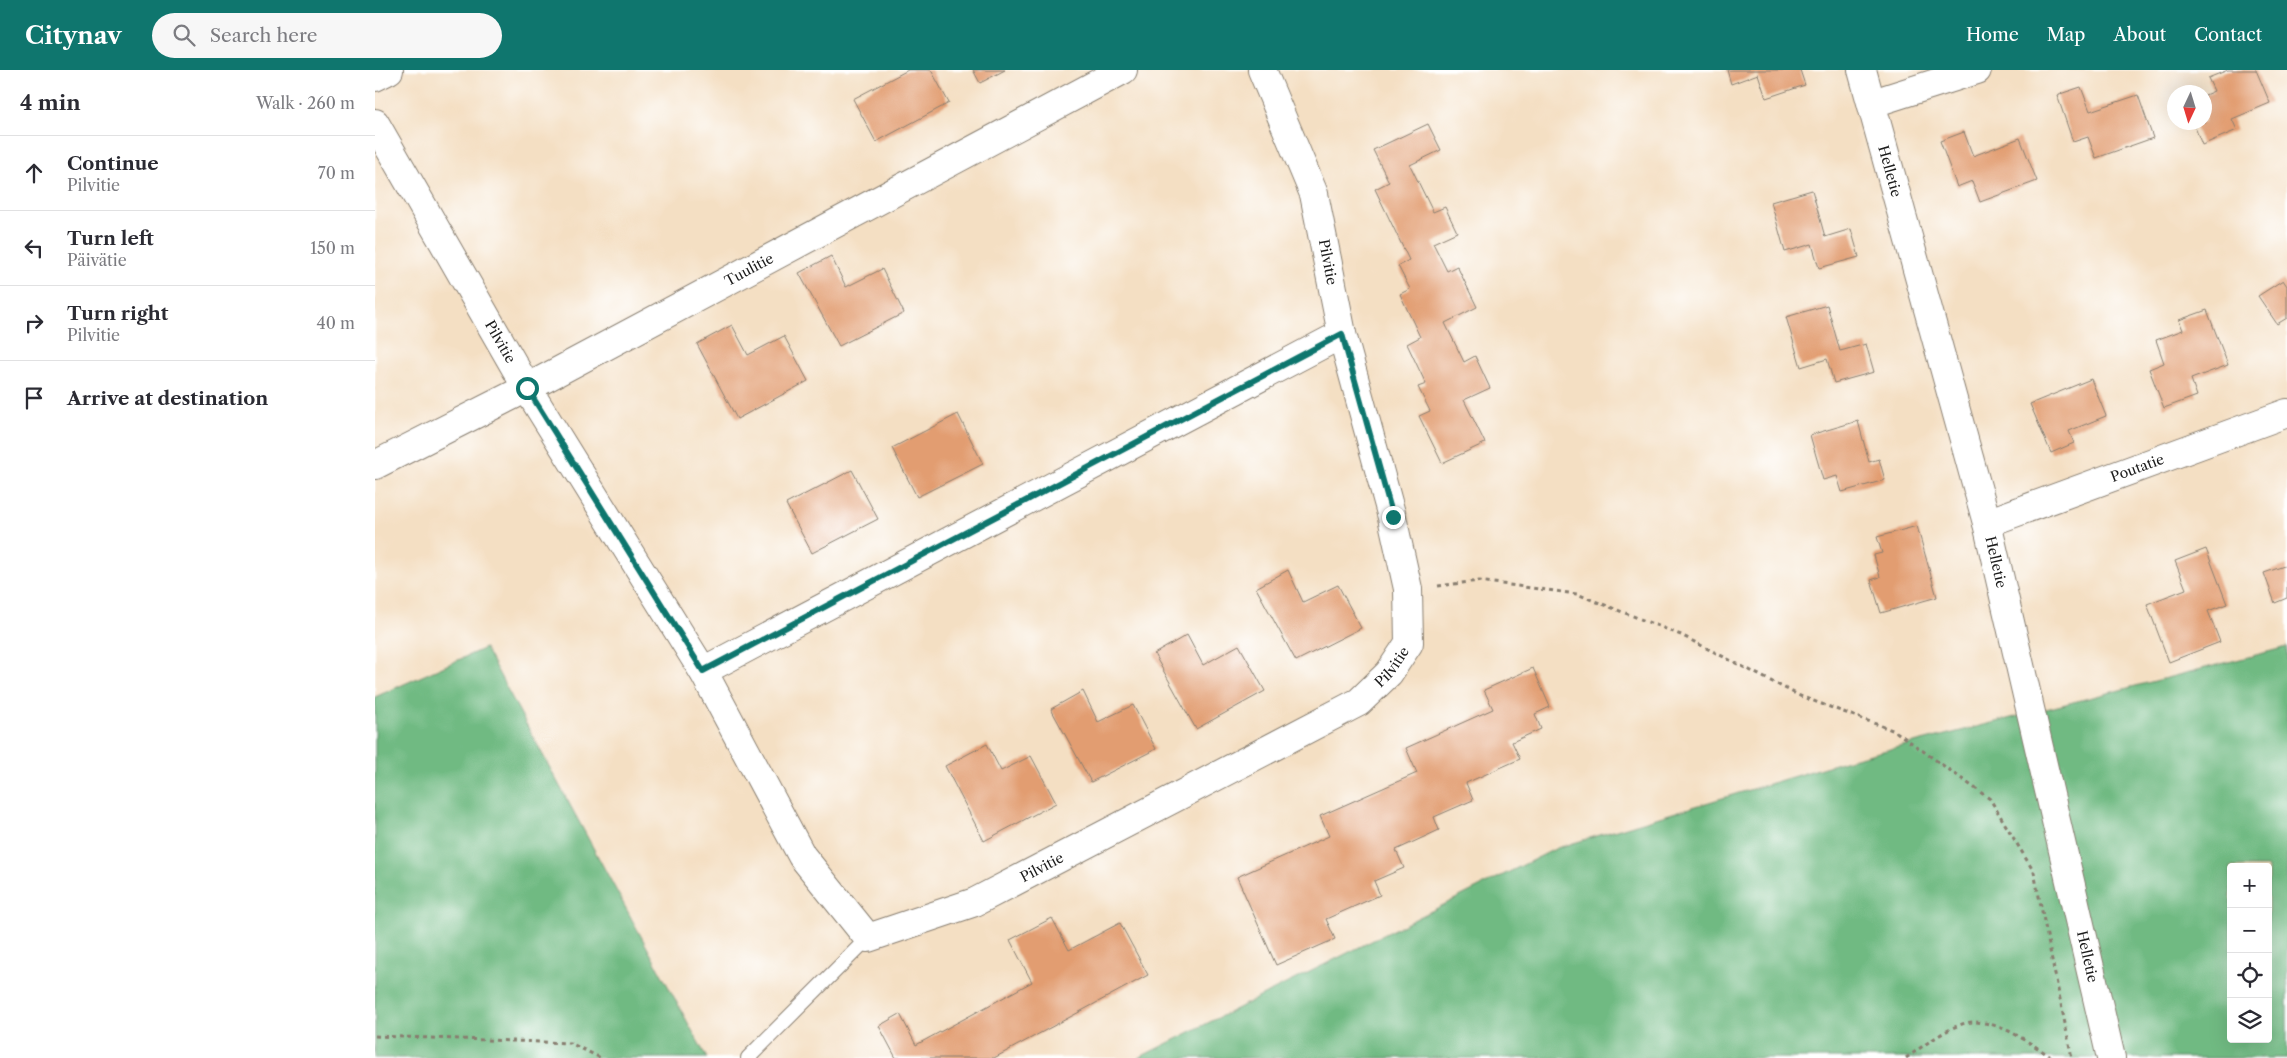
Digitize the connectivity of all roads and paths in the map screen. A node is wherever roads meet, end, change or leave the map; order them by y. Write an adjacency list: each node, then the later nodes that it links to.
1 (389, 70): 6 (street)
2 (1123, 70): 10 (street, Tuulitie)
3 (1261, 70): 9 (street, Pilvitie)
4 (1862, 70): 7 (street, Helletie)
5 (1977, 70): 7 (street)
6 (375, 77)
7 (1873, 103): 13 (street, Helletie)
8 (375, 123): 10 (street, Pilvitie)
9 (1342, 334): 14 (street, Pilvitie); 15 (street)
10 (527, 388): 12 (street, Tuulitie); 15 (street, Pilvitie)
11 (2287, 413): 13 (street, Poutatie)
12 (375, 465)
13 (1987, 523): 23 (street, Helletie)
14 (1408, 589): 16 (street, Pilvitie); 22 (path)
15 (703, 671): 16 (street, Pilvitie)
16 (868, 938): 19 (lane, Pilvitie)
17 (375, 1036): 18 (path)
18 (601, 1058)
19 (748, 1058)
20 (1906, 1058): 21 (path)
21 (2053, 1058)
22 (2072, 1058)
23 (2111, 1058)

